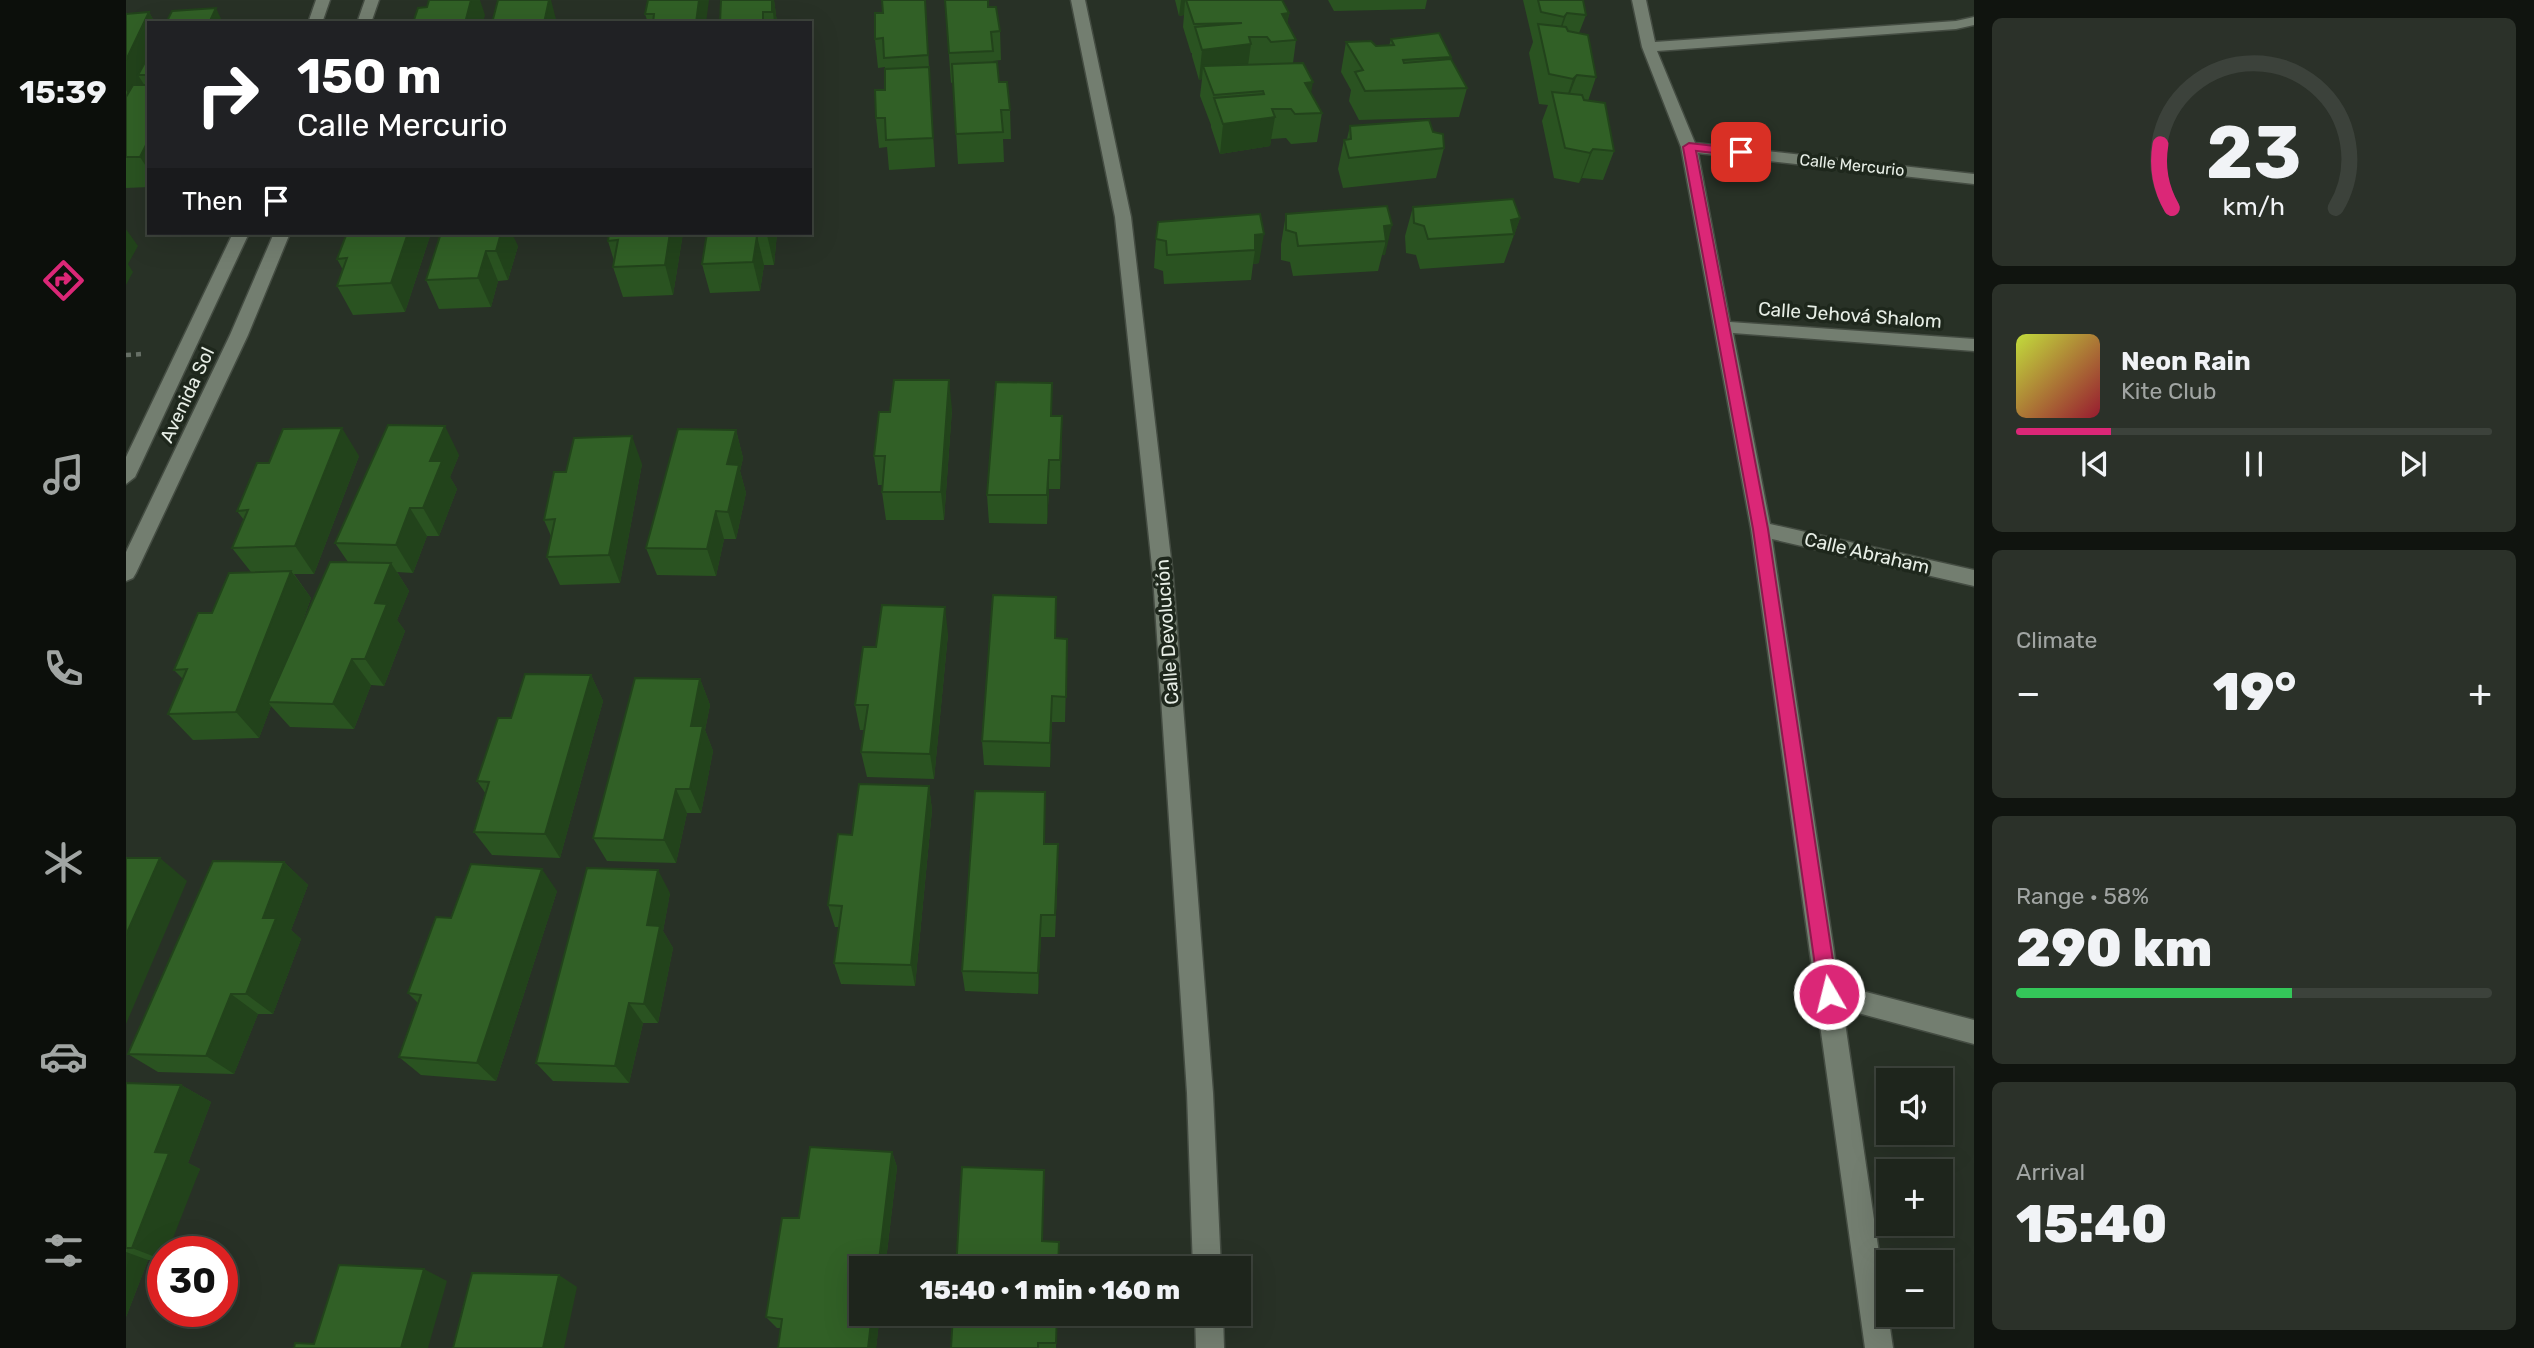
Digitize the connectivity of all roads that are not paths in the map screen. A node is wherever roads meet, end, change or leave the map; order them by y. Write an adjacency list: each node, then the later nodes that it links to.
1 (323, 0): 5 (street)
2 (372, 0): 6 (street)
3 (1078, 0): 21 (street, Calle Devolución)
4 (1639, 0): 8 (street)
5 (316, 21)
6 (364, 21)
7 (1974, 21): 8 (street)
8 (1648, 47): 9 (street)
9 (1689, 147): 10 (street, Calle Mercurio); 13 (street)
10 (1974, 179)
11 (240, 235): 15 (street, Avenida Sol)
12 (281, 235): 17 (street, Avenida Sol)
13 (1723, 327): 14 (street, Calle Jehová Shalom); 16 (street)
14 (1974, 345)
15 (126, 477)
16 (1760, 529): 18 (street, Calle Abraham); 19 (street)
17 (126, 573)
18 (1974, 578)
19 (1829, 994): 20 (street); 24 (street)
20 (1974, 1032)
21 (1206, 1256)
22 (1209, 1326): 23 (street)
23 (1210, 1348)
24 (1879, 1348)

